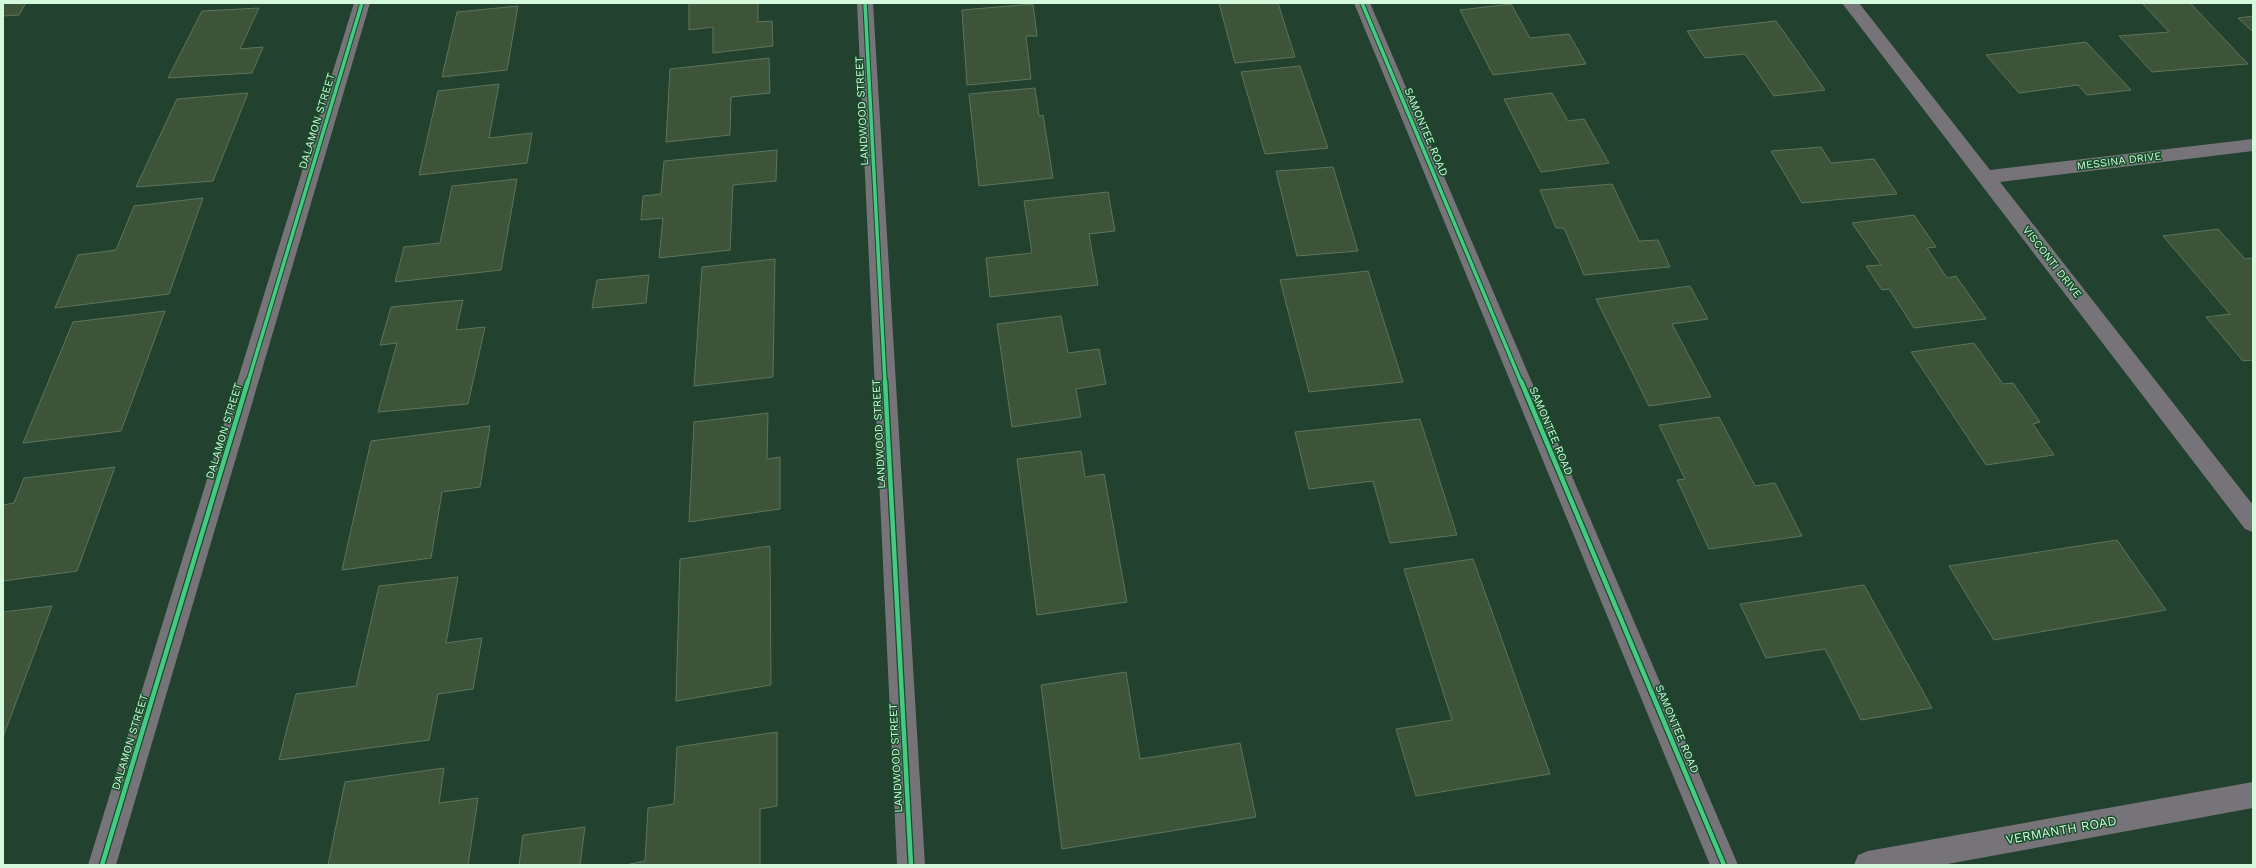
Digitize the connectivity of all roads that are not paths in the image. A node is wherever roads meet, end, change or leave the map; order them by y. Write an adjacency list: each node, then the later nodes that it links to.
1 (362, 3): 9 (street, DALAMON STREET)
2 (865, 3): 10 (street, LANDWOOD STREET)
3 (1362, 3): 11 (street, SAMONTEE ROAD)
4 (1850, 3): 6 (street, VISCONTI DRIVE)
5 (2253, 145): 6 (street, MESSINA DRIVE)
6 (1986, 177): 7 (street, VISCONTI DRIVE)
7 (2253, 522)
8 (2253, 795): 12 (street, VERMANTH ROAD)
9 (102, 865)
10 (911, 865)
11 (1724, 865)
12 (1868, 865)

